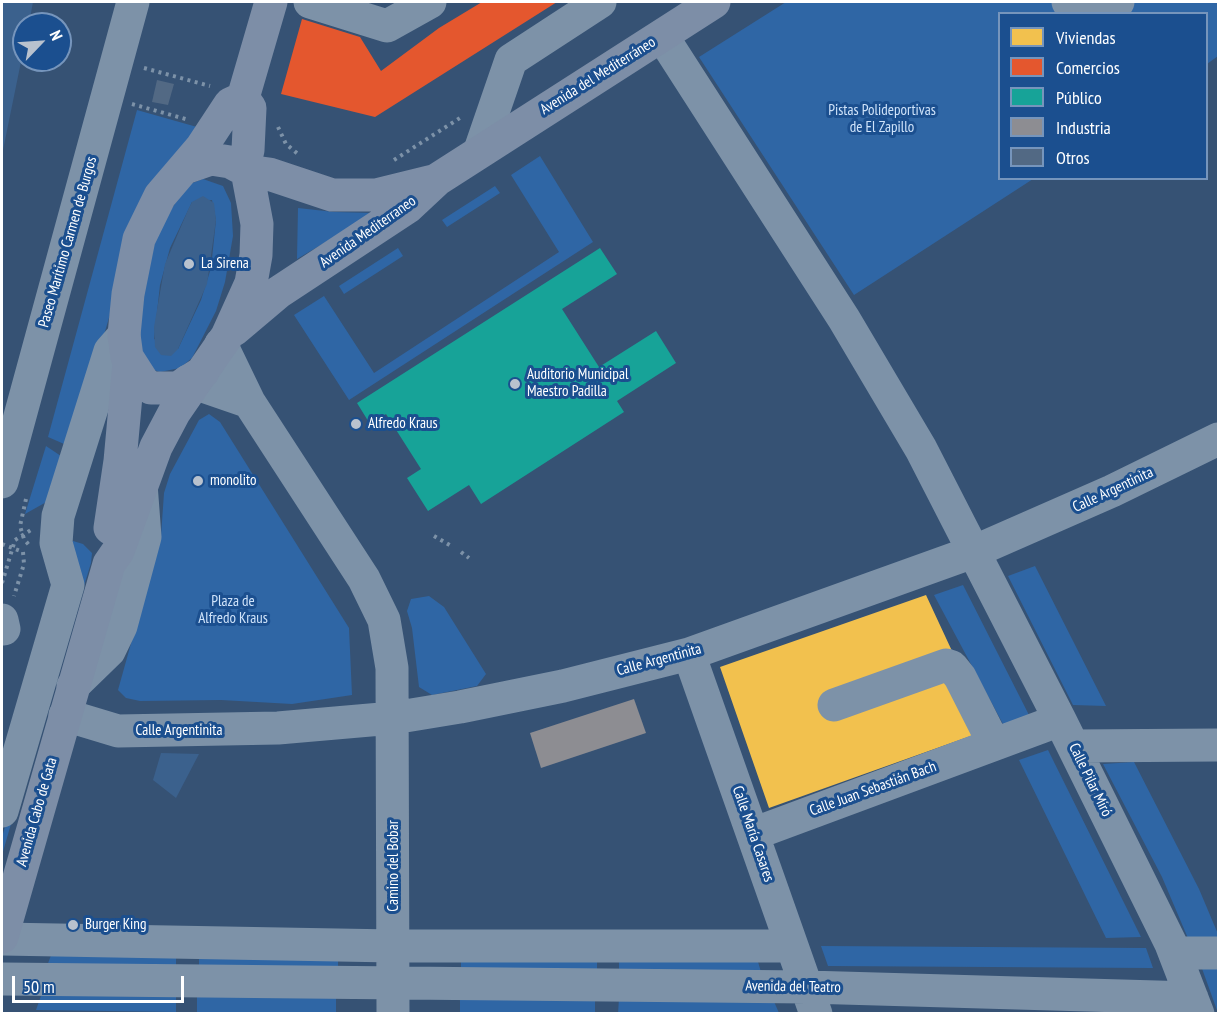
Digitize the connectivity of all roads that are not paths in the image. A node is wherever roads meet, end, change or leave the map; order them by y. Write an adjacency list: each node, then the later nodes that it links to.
1 (133, 2): 19 (street, Paseo Marítimo Carmen de Burgos)
2 (271, 2): 10 (main road)
3 (310, 2): 4 (street)
4 (430, 2)
5 (600, 2): 11 (street)
6 (714, 2): 9 (main road, Avenida del Mediterráneo)
7 (1118, 2): 8 (street)
8 (1103, 12)
9 (662, 36): 11 (main road, Avenida del Mediterráneo); 21 (street, Calle Pilar Miró)
10 (230, 94): 12 (main road); 13 (main road)
11 (480, 150): 14 (main road, Avenida del Mediterráneo)
12 (185, 168): 13 (main road, Avenida Mediterraneo); 15 (main road, Avenida Cabo de Gata)
13 (245, 169): 14 (main road, Avenida Mediterraneo); 16 (main road)
14 (438, 179): 16 (main road, Avenida Mediterraneo)
15 (126, 349): 16 (main road); 22 (main road, Avenida Cabo de Gata); 30 (street)
16 (207, 363): 17 (street); 17 (street); 20 (main road, Avenida Cabo de Gata)
17 (249, 402): 26 (street)
18 (1218, 439): 21 (street, Calle Argentinita)
19 (2, 482)
20 (141, 484): 22 (main road, Avenida Cabo de Gata); 24 (street, Avenida Cabo de Gata)
21 (973, 552): 23 (street, Calle Argentinita); 27 (street, Calle Pilar Miró)
22 (109, 564): 24 (main road, Avenida Cabo de Gata)
23 (689, 654): 26 (street, Calle Argentinita); 31 (street, Calle María Casares)
24 (69, 700): 26 (street, Calle Argentinita); 32 (main road, Avenida Cabo de Gata)
25 (834, 705): 28 (street)
26 (393, 718): 33 (street, Camino del Bobar)
27 (1067, 733): 28 (street, Calle Juan Sebastián Bach); 29 (street, Calle Juan Sebastián Bach); 35 (street, Calle Pilar Miró)
28 (994, 744): 31 (street, Calle Juan Sebastián Bach)
29 (1218, 745)
30 (2, 811)
31 (753, 834): 34 (street, Calle María Casares)
32 (2, 938): 33 (street)
33 (394, 946): 34 (street); 38 (street, Camino del Bobar)
34 (792, 946): 39 (street, Calle María Casares)
35 (1175, 953): 36 (street); 40 (street, Calle Pilar Miró)
36 (1218, 953)
37 (2, 979): 38 (street, Avenida del Teatro)
38 (394, 998): 39 (street, Avenida del Teatro)
39 (811, 1000): 40 (street, Avenida del Teatro)
40 (1195, 1006)

